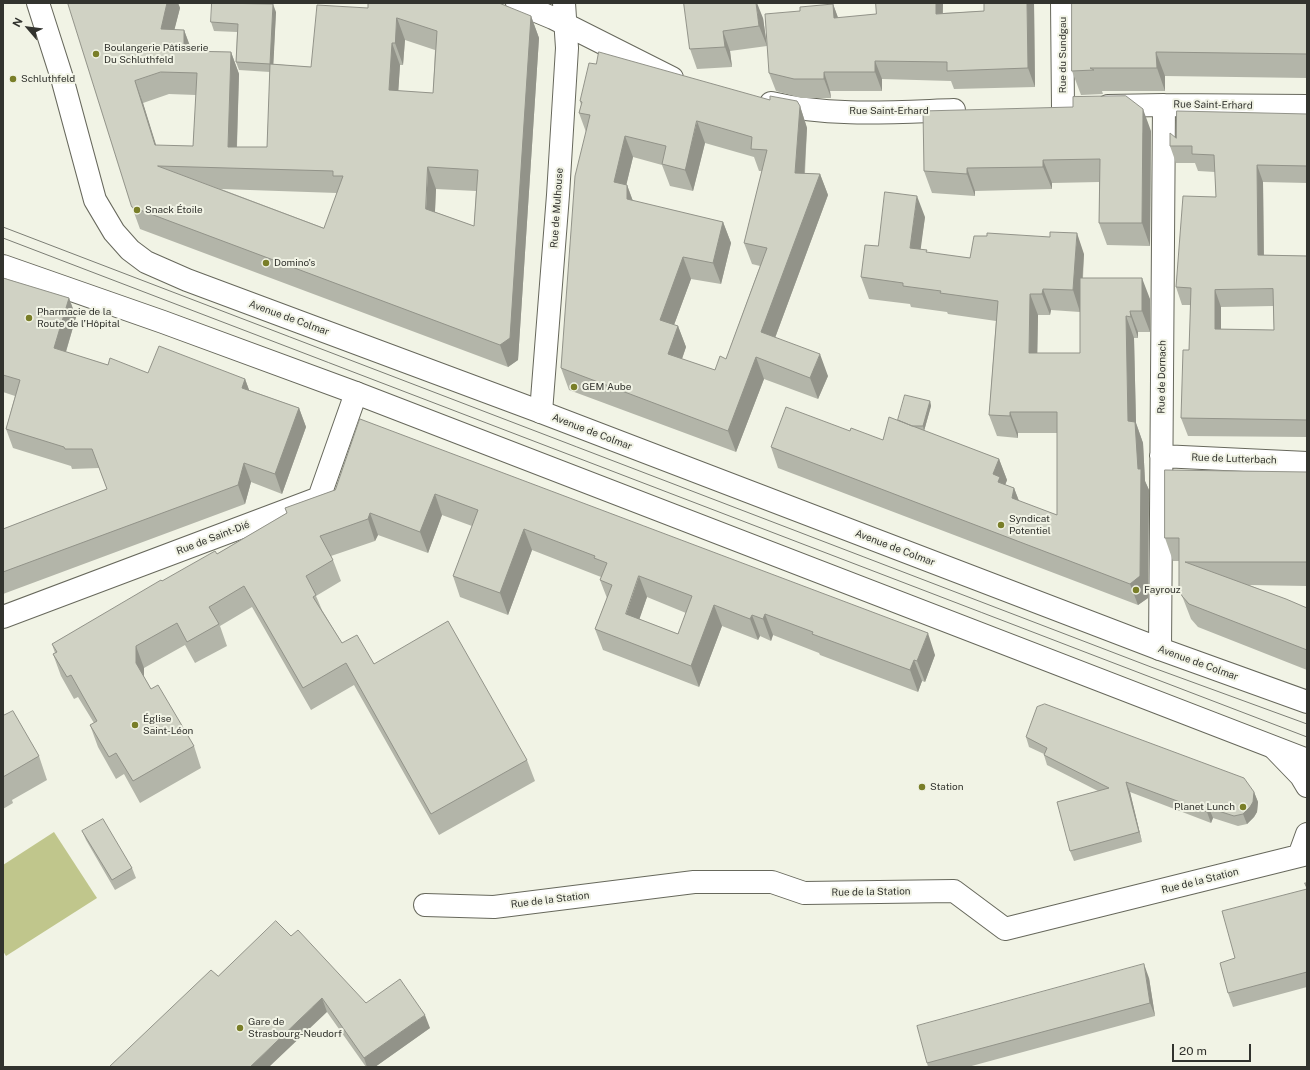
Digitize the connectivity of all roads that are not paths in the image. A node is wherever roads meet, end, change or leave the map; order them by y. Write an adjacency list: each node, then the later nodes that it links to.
1 (38, 3): 15 (street, Avenue de Colmar)
2 (517, 3): 5 (street)
3 (564, 3): 5 (street, Rue de Mulhouse)
4 (1062, 3): 11 (street, Rue du Sundgau)
5 (566, 25): 6 (street); 15 (street, Rue de Mulhouse)
6 (693, 84)
7 (753, 99): 12 (street, Rue Saint-Erhard)
8 (1164, 105): 9 (street, Rue Saint-Erhard); 11 (street, Rue Saint-Erhard); 16 (street, Rue de Dornach)
9 (1307, 106)
10 (1040, 108): 11 (street, Rue Saint-Erhard)
11 (1063, 108)
12 (976, 110)
13 (3, 266): 14 (street)
14 (356, 393): 18 (street, Rue de Saint-Dié); 21 (street)
15 (542, 412): 19 (street, Avenue de Colmar)
16 (1161, 456): 17 (street, Rue de Lutterbach); 19 (street, Rue de Dornach)
17 (1307, 463)
18 (3, 617)
19 (1160, 649): 20 (street, Avenue de Colmar)
20 (1307, 702)
21 (1274, 748): 22 (street); 23 (street)
22 (1307, 760)
23 (1307, 786)
24 (1307, 834): 25 (street, Rue de la Station)
25 (1303, 855): 26 (street, Rue de la Station)
26 (425, 905)

